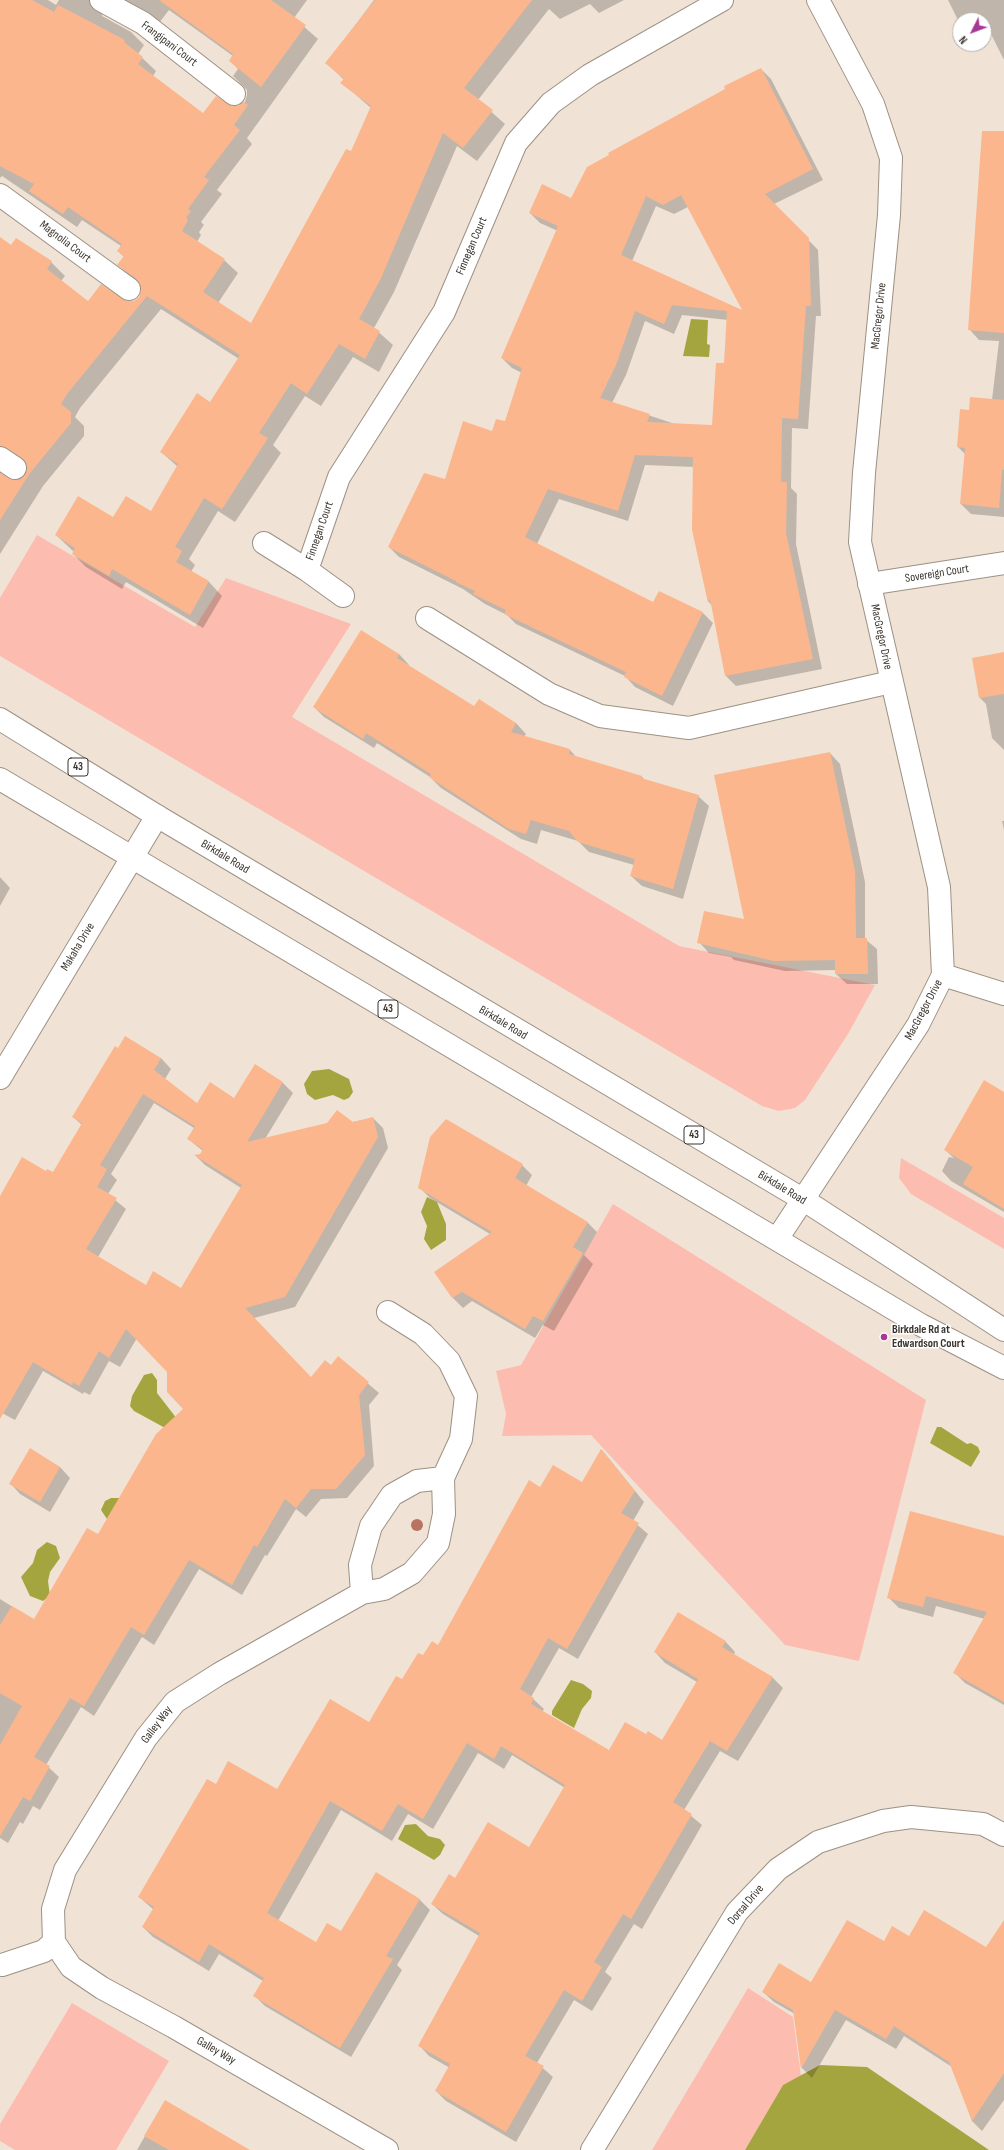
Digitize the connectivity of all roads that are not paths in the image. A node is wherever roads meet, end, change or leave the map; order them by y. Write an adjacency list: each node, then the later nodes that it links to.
1 (101, 0): 4 (street, Frangipani Court)
2 (722, 0): 9 (street, Finnegan Court)
3 (818, 0): 10 (street, MacGregor Drive)
4 (234, 94)
5 (0, 195): 6 (street, Magnolia Court)
6 (129, 290)
7 (264, 543): 9 (street, Finnegan Court)
8 (1004, 563): 10 (street, Sovereign Court)
9 (307, 570): 11 (street, Finnegan Court)
10 (870, 584): 13 (street, MacGregor Drive)
11 (343, 596)
12 (427, 618): 13 (street)
13 (891, 682): 18 (street, MacGregor Drive)
14 (0, 719): 16 (street, Birkdale Road / 43)
15 (0, 779): 17 (street, 43)
16 (157, 816): 17 (street, Makaha Drive); 21 (street, Birkdale Road / 43)
17 (131, 858): 20 (street, Makaha Drive); 22 (street, 43)
18 (943, 975): 19 (street); 21 (street, MacGregor Drive)
19 (1004, 994)
20 (0, 1078)
21 (804, 1200): 22 (street, MacGregor Drive); 24 (street, Birkdale Road / 43)
22 (777, 1239): 25 (street, 43)
23 (388, 1312): 26 (street, Galley Way)
24 (1004, 1330)
25 (1004, 1368)
26 (443, 1478): 27 (street, Galley Way); 27 (street)
27 (362, 1594): 29 (street, Galley Way)
28 (1004, 1835): 32 (street, Dorsal Drive)
29 (54, 1942): 30 (street); 31 (street, Galley Way)
30 (2, 1965)
31 (387, 2150)
32 (592, 2150)

